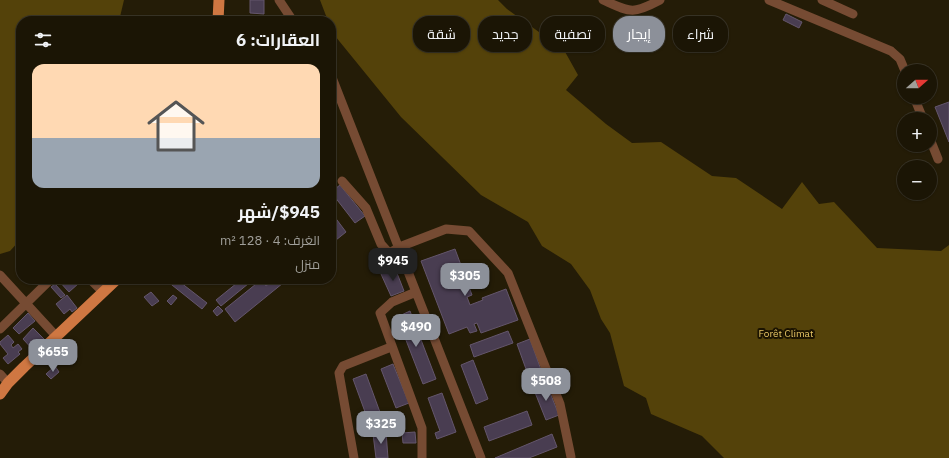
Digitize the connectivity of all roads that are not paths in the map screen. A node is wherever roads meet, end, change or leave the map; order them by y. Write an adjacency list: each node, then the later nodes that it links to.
1 (220, 0): 8 (main road)
2 (279, 0): 9 (street)
3 (603, 0): 4 (street)
4 (660, 0)
5 (769, 0): 10 (street)
6 (822, 0): 7 (street)
7 (853, 14)
8 (218, 16)
9 (290, 16)
10 (902, 64)
11 (336, 88): 15 (street)
12 (935, 152): 13 (street)
13 (938, 159)
14 (342, 181): 15 (street)
15 (398, 248): 21 (street); 32 (street)
16 (0, 275): 22 (street)
17 (46, 284): 22 (street)
18 (95, 284): 20 (street)
19 (112, 284): 20 (main road)
20 (103, 292): 24 (main road)
21 (416, 292): 25 (street); 31 (street)
22 (26, 302): 23 (street); 24 (street)
23 (0, 329)
24 (56, 336): 27 (main road)
25 (391, 347): 29 (street); 30 (street)
26 (0, 374): 27 (street)
27 (8, 383): 28 (main road)
28 (0, 394)
29 (354, 458)
30 (422, 458)
31 (481, 458)
32 (570, 458)

